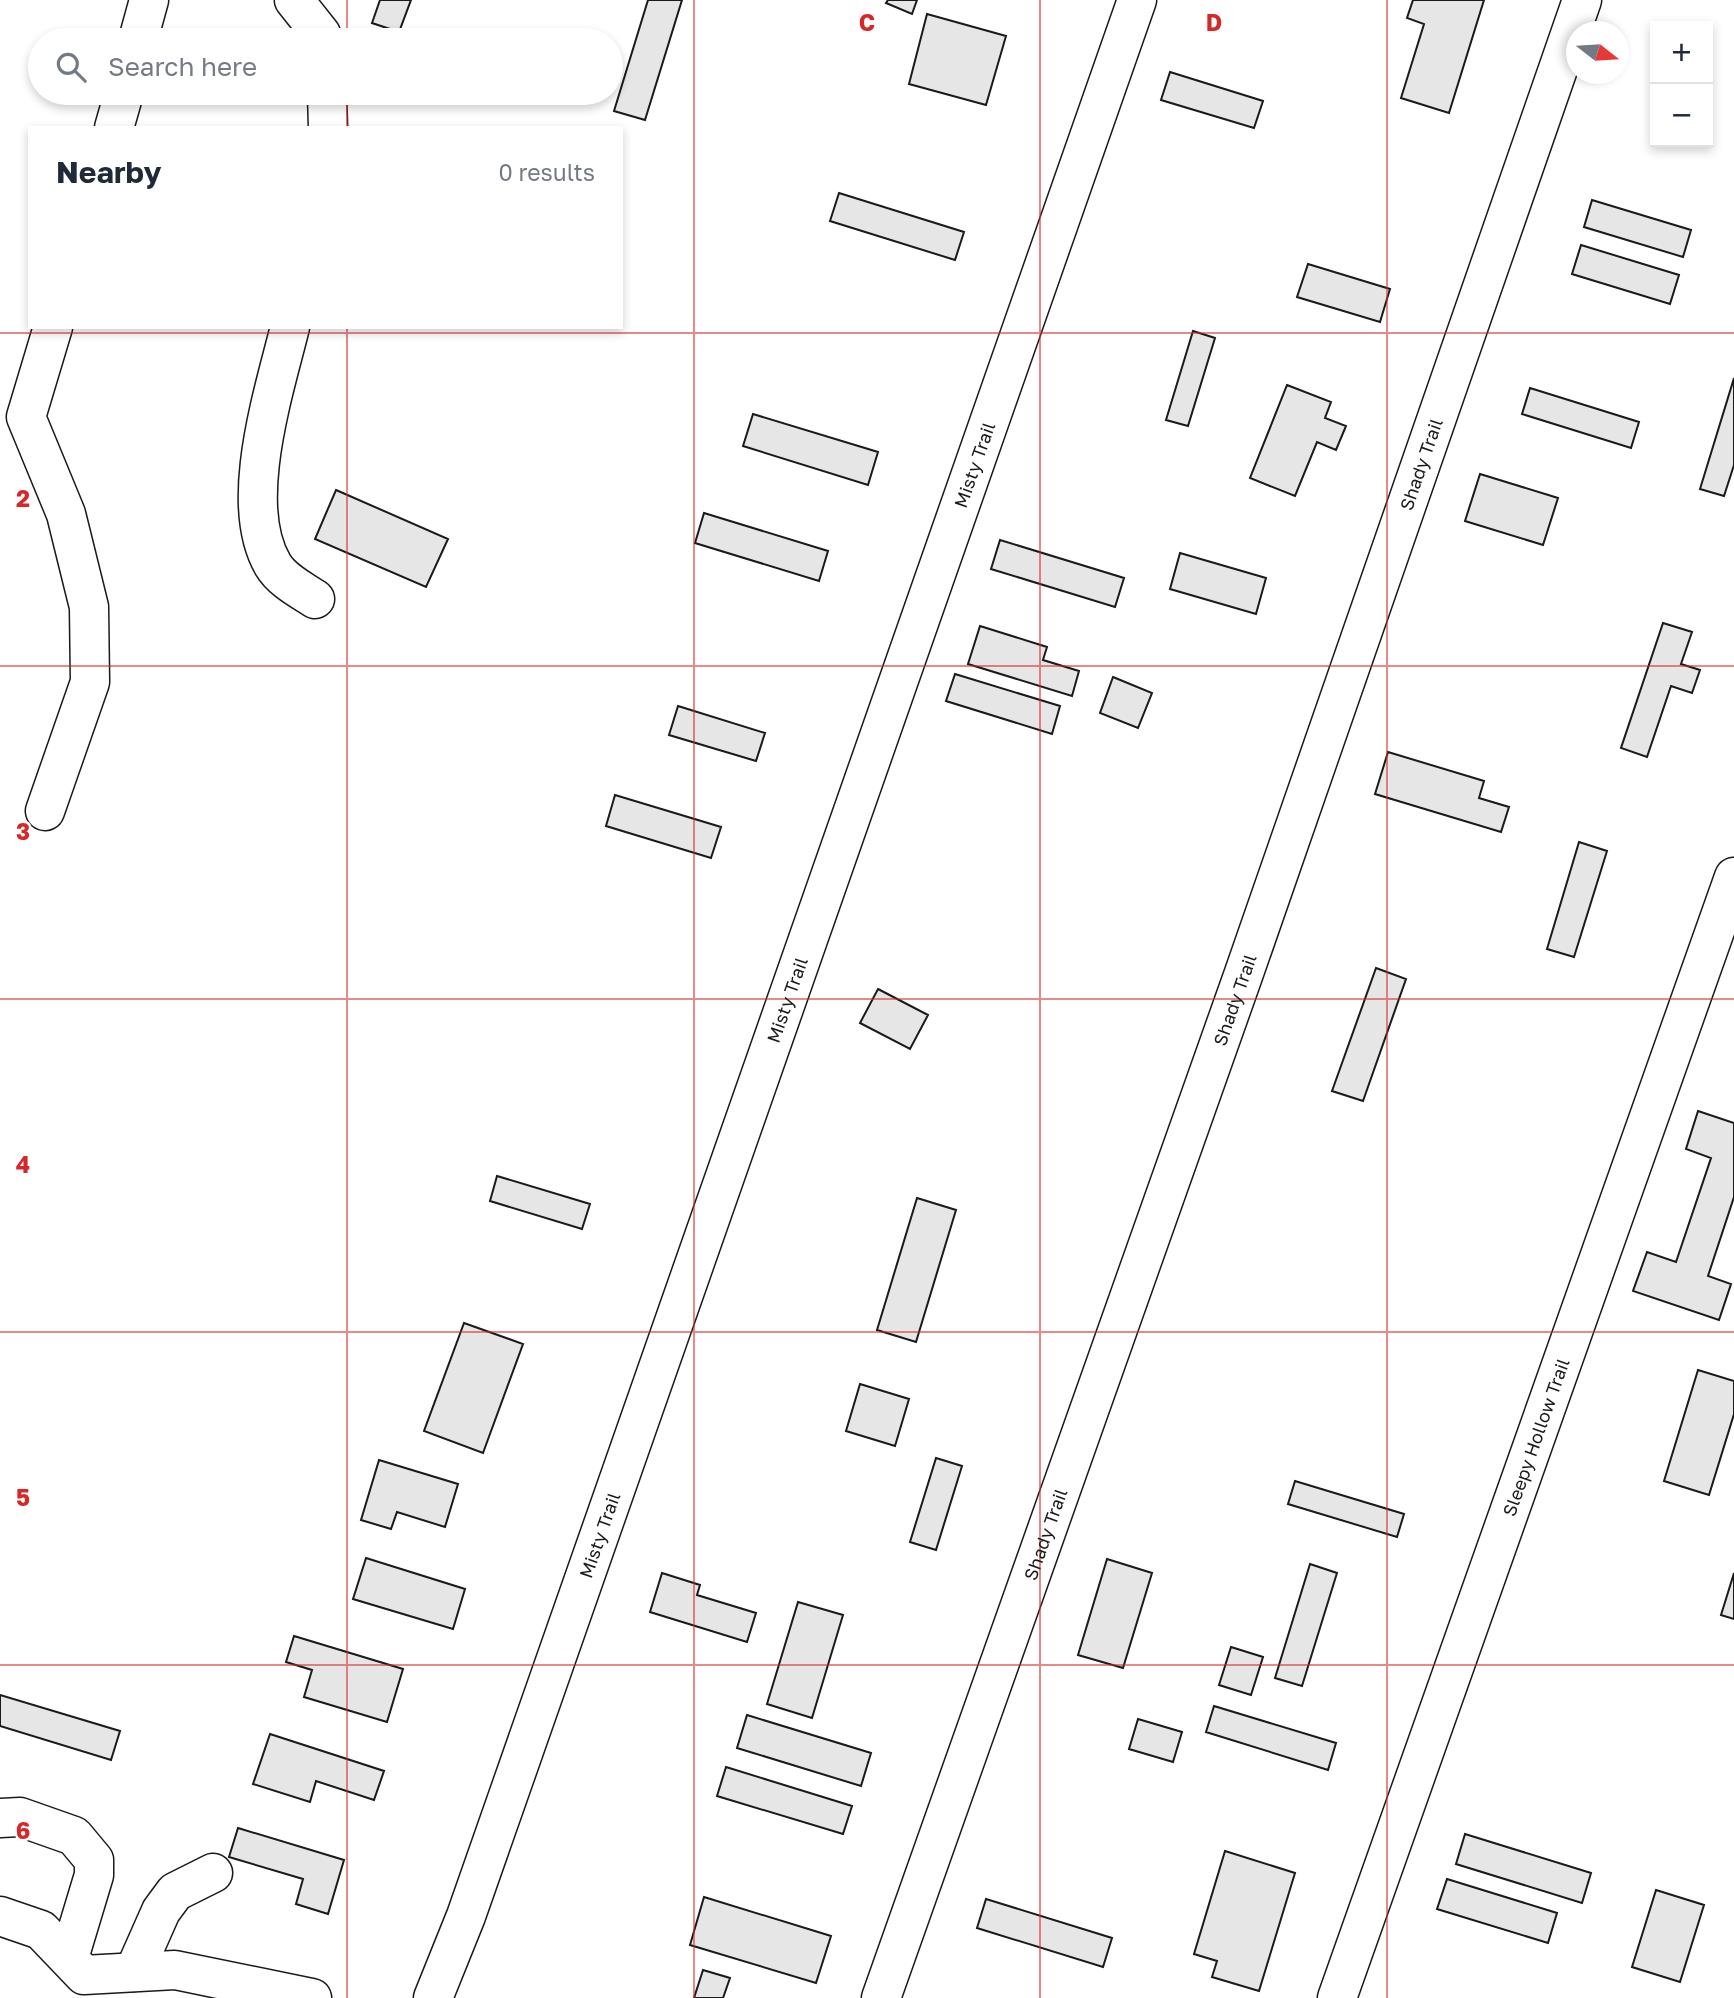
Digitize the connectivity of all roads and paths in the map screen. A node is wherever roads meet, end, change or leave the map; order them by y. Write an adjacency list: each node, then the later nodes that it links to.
1 (149, 0): 5 (street)
2 (294, 0): 6 (street)
3 (1137, 0): 22 (street, Misty Trail)
4 (1582, 0): 23 (street, Shady Trail)
5 (141, 28)
6 (316, 28)
7 (121, 105): 9 (street)
8 (327, 105): 10 (street)
9 (115, 126)
10 (328, 126)
11 (53, 329): 14 (street)
12 (290, 329): 13 (street)
13 (315, 599)
14 (45, 811)
15 (1734, 877): 24 (street, Sleepy Hollow Trail)
16 (0, 1818): 20 (street)
17 (213, 1873): 19 (street)
18 (0, 1916): 20 (street)
19 (134, 1972): 20 (street); 21 (street)
20 (81, 1977)
21 (312, 1998)
22 (433, 1998)
23 (881, 1998)
24 (1337, 1998)

